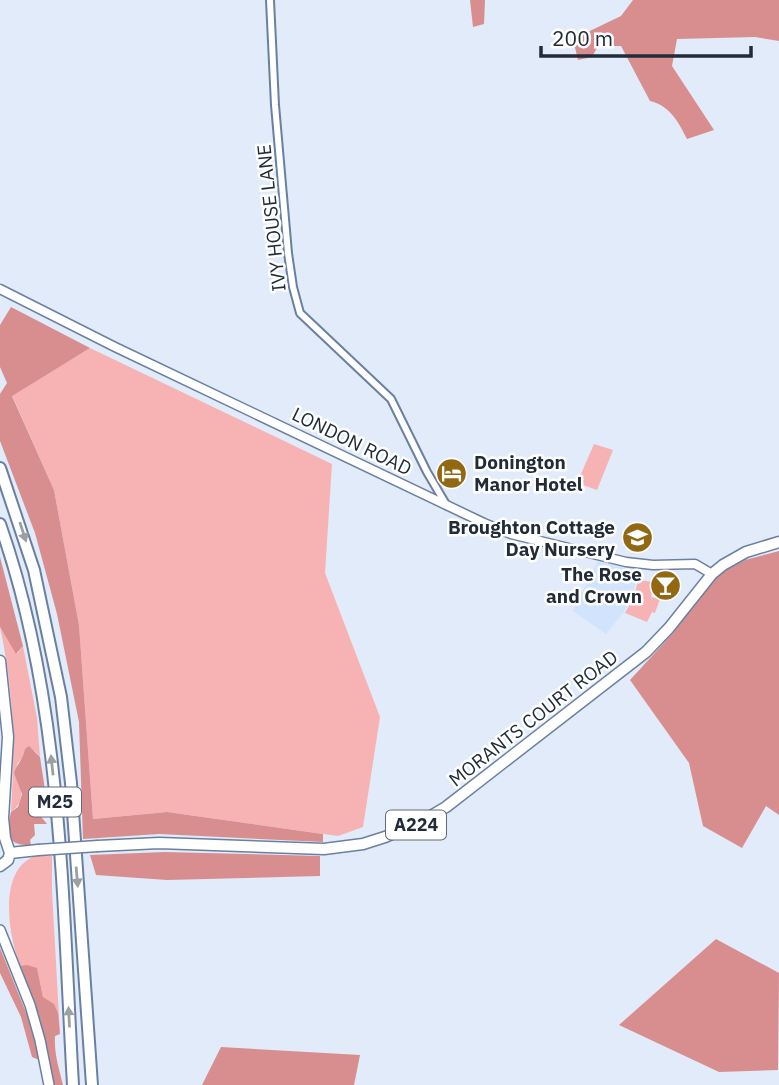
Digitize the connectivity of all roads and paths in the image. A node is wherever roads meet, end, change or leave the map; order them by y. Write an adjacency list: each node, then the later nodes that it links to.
1 (270, 0): 4 (street, IVY HOUSE LANE)
2 (0, 289): 4 (street, LONDON ROAD)
3 (0, 468): 15 (highway, M25, one-way to 15)
4 (447, 506): 7 (street, LONDON ROAD)
5 (0, 524): 14 (highway, M25, one-way to 5)
6 (779, 542): 7 (main road, A224)
7 (712, 574): 10 (main road, MORANTS COURT ROAD / A224, bridge)
8 (0, 661): 9 (main road)
9 (1, 822): 10 (main road)
10 (6, 846): 11 (main road)
11 (0, 866)
12 (0, 930): 13 (main road)
13 (49, 1085)
14 (73, 1085)
15 (92, 1085)

